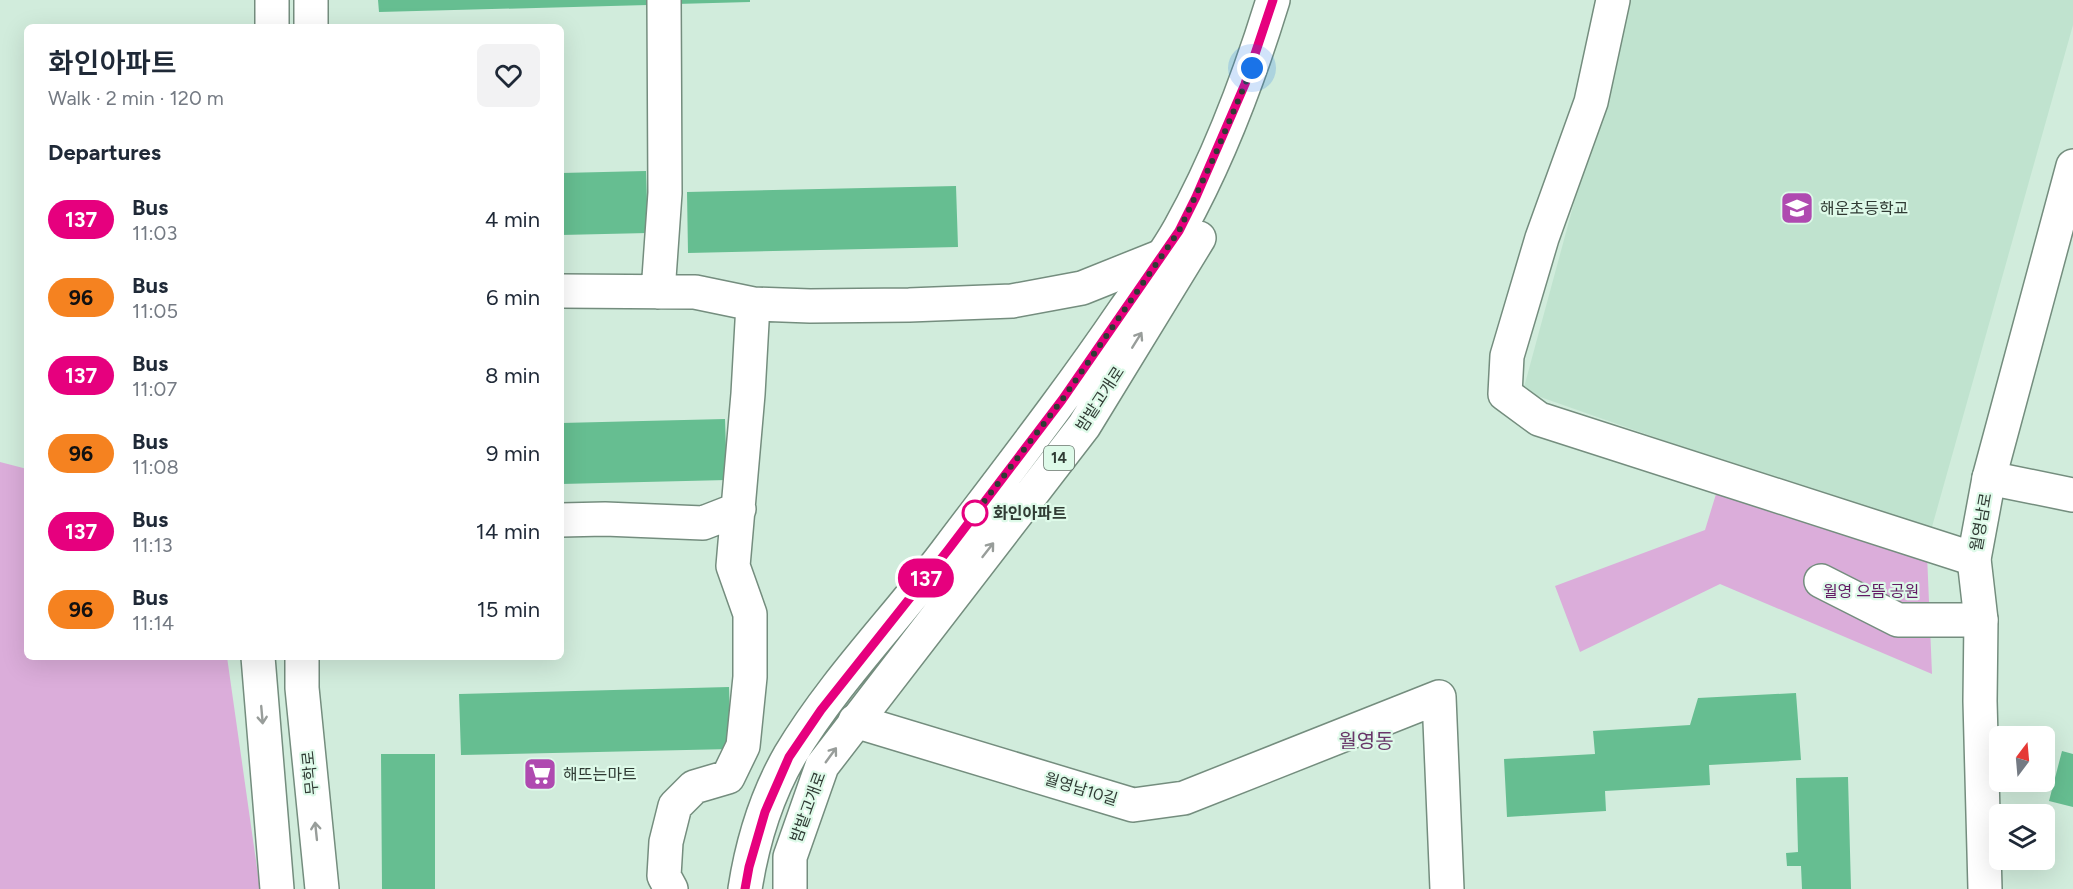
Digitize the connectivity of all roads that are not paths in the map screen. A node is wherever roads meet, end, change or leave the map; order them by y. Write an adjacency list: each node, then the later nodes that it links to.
1 (272, 0): 7 (street)
2 (311, 0): 8 (street)
3 (664, 0): 12 (street)
4 (1273, 0): 10 (street, 밤밭고개로 / 14)
5 (1290, 0): 23 (street, 밤밭고개로 / 14, one-way to 5)
6 (1613, 0): 18 (street)
7 (272, 24)
8 (311, 24)
9 (2073, 166): 14 (street, 월영남로)
10 (1162, 256): 13 (street); 27 (street, 밤밭고개로 / 14)
11 (564, 291): 12 (street)
12 (657, 292): 13 (street)
13 (753, 304): 16 (street)
14 (1989, 478): 15 (street); 18 (street, 월영남로)
15 (2073, 495)
16 (739, 509): 17 (street); 26 (street)
17 (564, 520)
18 (1974, 559): 20 (street, 월영남로)
19 (1821, 581): 20 (street)
20 (1981, 620): 30 (street, 월영남로)
21 (258, 660): 24 (street, one-way to 24)
22 (302, 660): 25 (street, 무학로, one-way to 22)
23 (855, 721): 28 (street, 밤밭고개로 / 14, one-way to 23); 29 (street, 월영남10길)
24 (277, 889)
25 (322, 889)
26 (671, 889)
27 (745, 889)
28 (790, 889)
29 (1447, 889)
30 (1985, 889)

